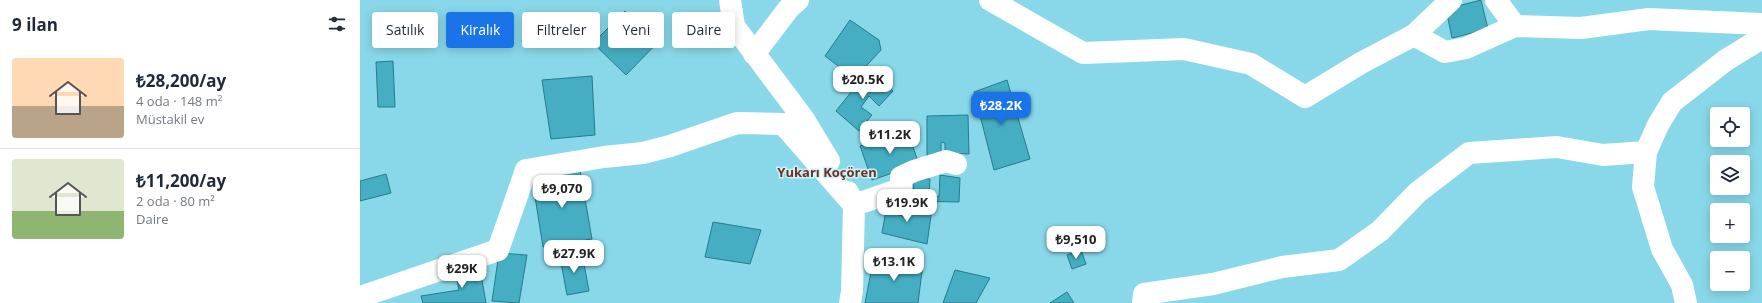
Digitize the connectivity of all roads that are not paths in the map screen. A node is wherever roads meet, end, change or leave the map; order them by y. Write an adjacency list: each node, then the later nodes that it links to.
1 (730, 0): 10 (street)
2 (798, 0): 10 (street)
3 (990, 0): 8 (street)
4 (1451, 0): 8 (street)
5 (1496, 0): 7 (street)
6 (1762, 24): 7 (street)
7 (1515, 26): 8 (street)
8 (1414, 35)
9 (1762, 38): 11 (street)
10 (754, 54): 13 (street)
11 (1646, 152): 16 (street); 17 (street)
12 (956, 164): 13 (street)
13 (854, 205): 14 (street); 15 (street)
14 (360, 297)
15 (850, 303)
16 (1142, 303)
17 (1686, 303)

